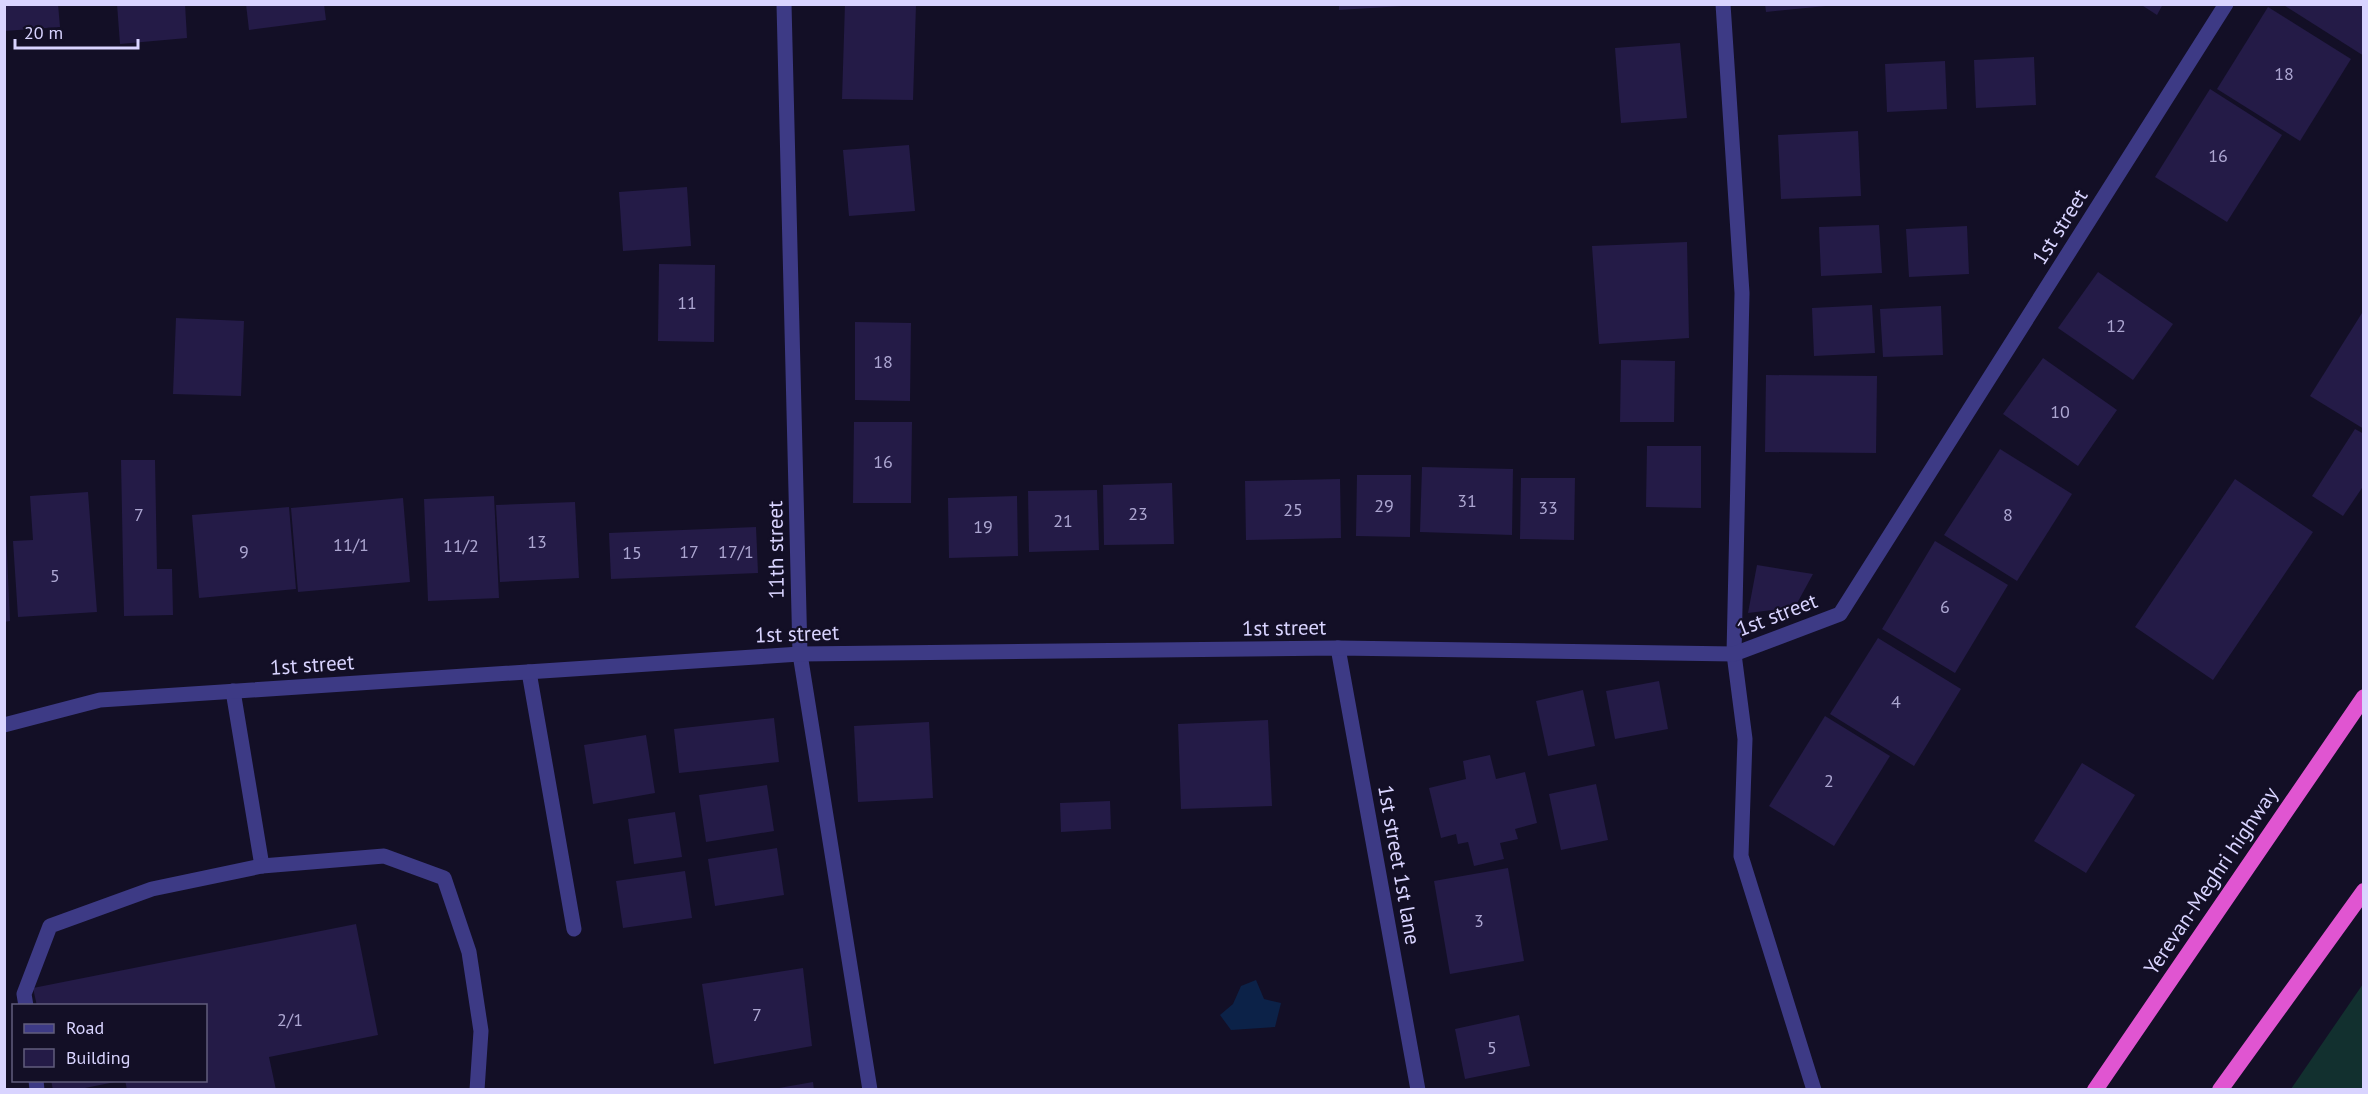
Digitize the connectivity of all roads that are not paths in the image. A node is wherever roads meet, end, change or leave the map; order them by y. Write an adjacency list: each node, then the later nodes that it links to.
1 (784, 4): 5 (street, 11th street)
2 (1723, 4): 6 (street)
3 (2226, 4): 6 (street, 1st street)
4 (1338, 648): 5 (street, 1st street); 6 (street, 1st street); 17 (street, 1st street 1st lane)
5 (800, 654): 7 (street, 1st street); 16 (street, 11th street)
6 (1734, 654): 18 (street)
7 (529, 672): 8 (street, 1st street); 13 (street)
8 (233, 691): 10 (street, 1st street); 11 (street)
9 (2364, 697): 19 (highway, Yerevan-Meghri highway)
10 (4, 725)
11 (262, 866): 14 (street); 15 (street)
12 (2364, 891): 20 (highway)
13 (574, 929)
14 (26, 1004)
15 (477, 1089)
16 (870, 1089)
17 (1418, 1089)
18 (1814, 1089)
19 (2095, 1089)
20 (2220, 1089)

